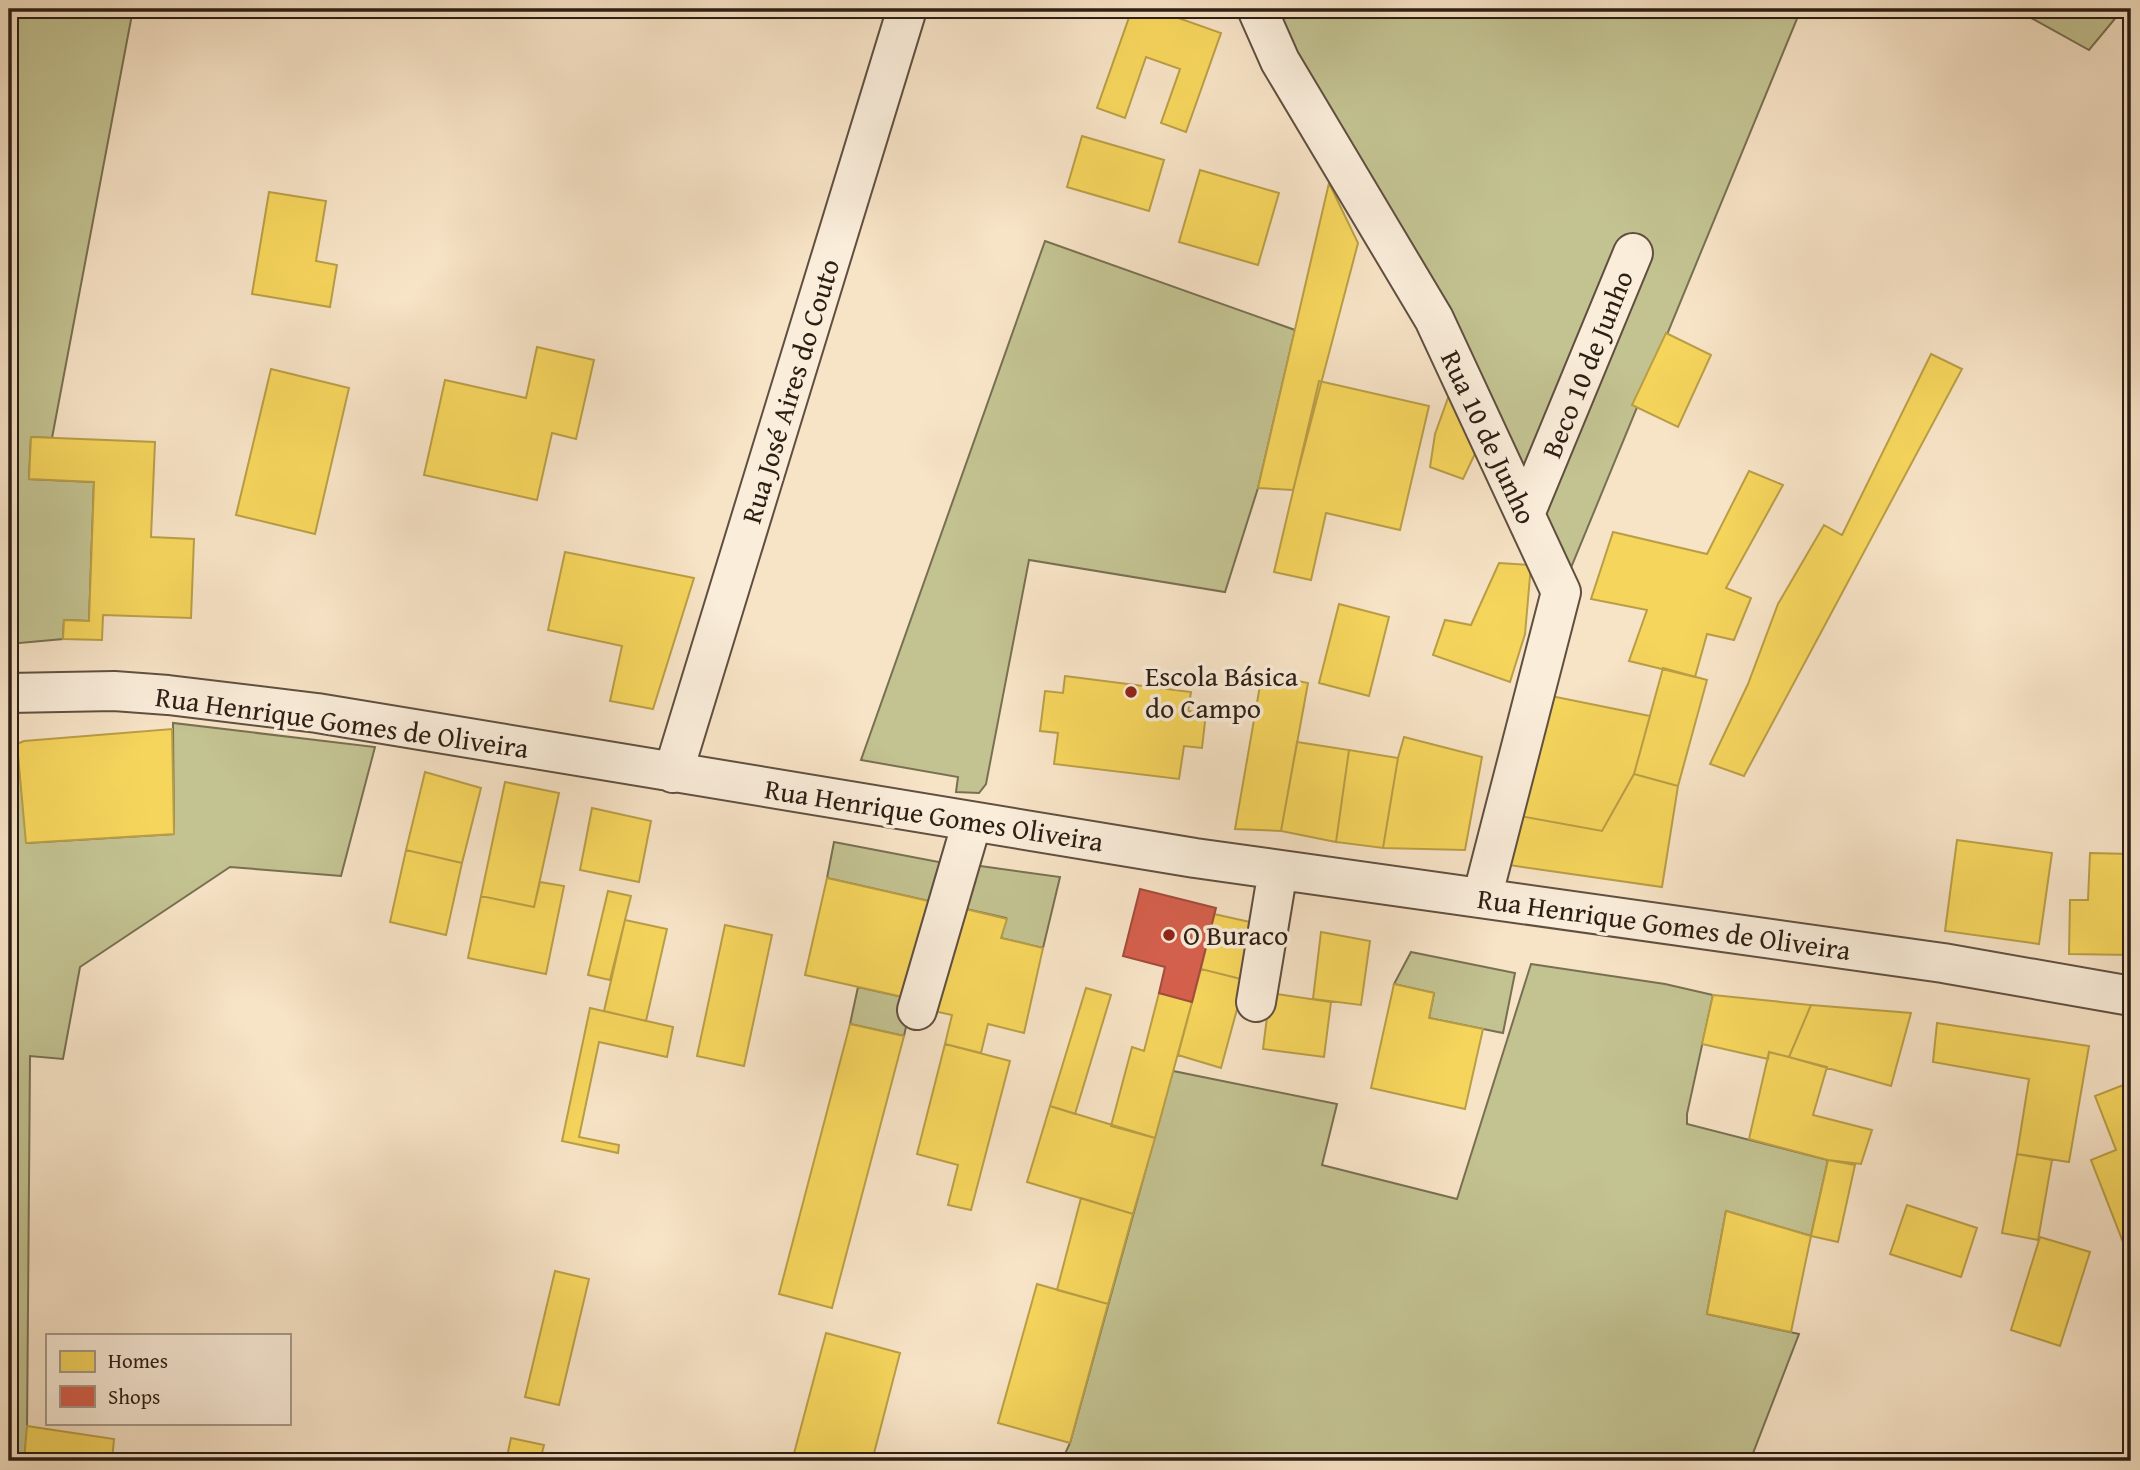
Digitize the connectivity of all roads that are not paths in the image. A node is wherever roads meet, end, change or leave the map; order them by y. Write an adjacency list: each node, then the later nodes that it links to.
1 (907, 9): 6 (street, Rua José Aires do Couto)
2 (1257, 9): 4 (street, Rua 10 de Junho)
3 (1633, 253): 4 (street, Beco 10 de Junho)
4 (1525, 514): 10 (street, Rua 10 de Junho)
5 (9, 693): 6 (street, Rua Henrique Gomes de Oliveira)
6 (673, 773): 7 (street, Rua Henrique Gomes Oliveira)
7 (972, 822): 8 (street, Rua Henrique Gomes Oliveira); 13 (street)
8 (1195, 858): 9 (street, Rua Henrique Gomes de Oliveira)
9 (1278, 870): 10 (street, Rua Henrique Gomes de Oliveira); 12 (street)
10 (1482, 898): 11 (street, Rua Henrique Gomes de Oliveira)
11 (2131, 996)
12 (1256, 1002)
13 (917, 1010)

